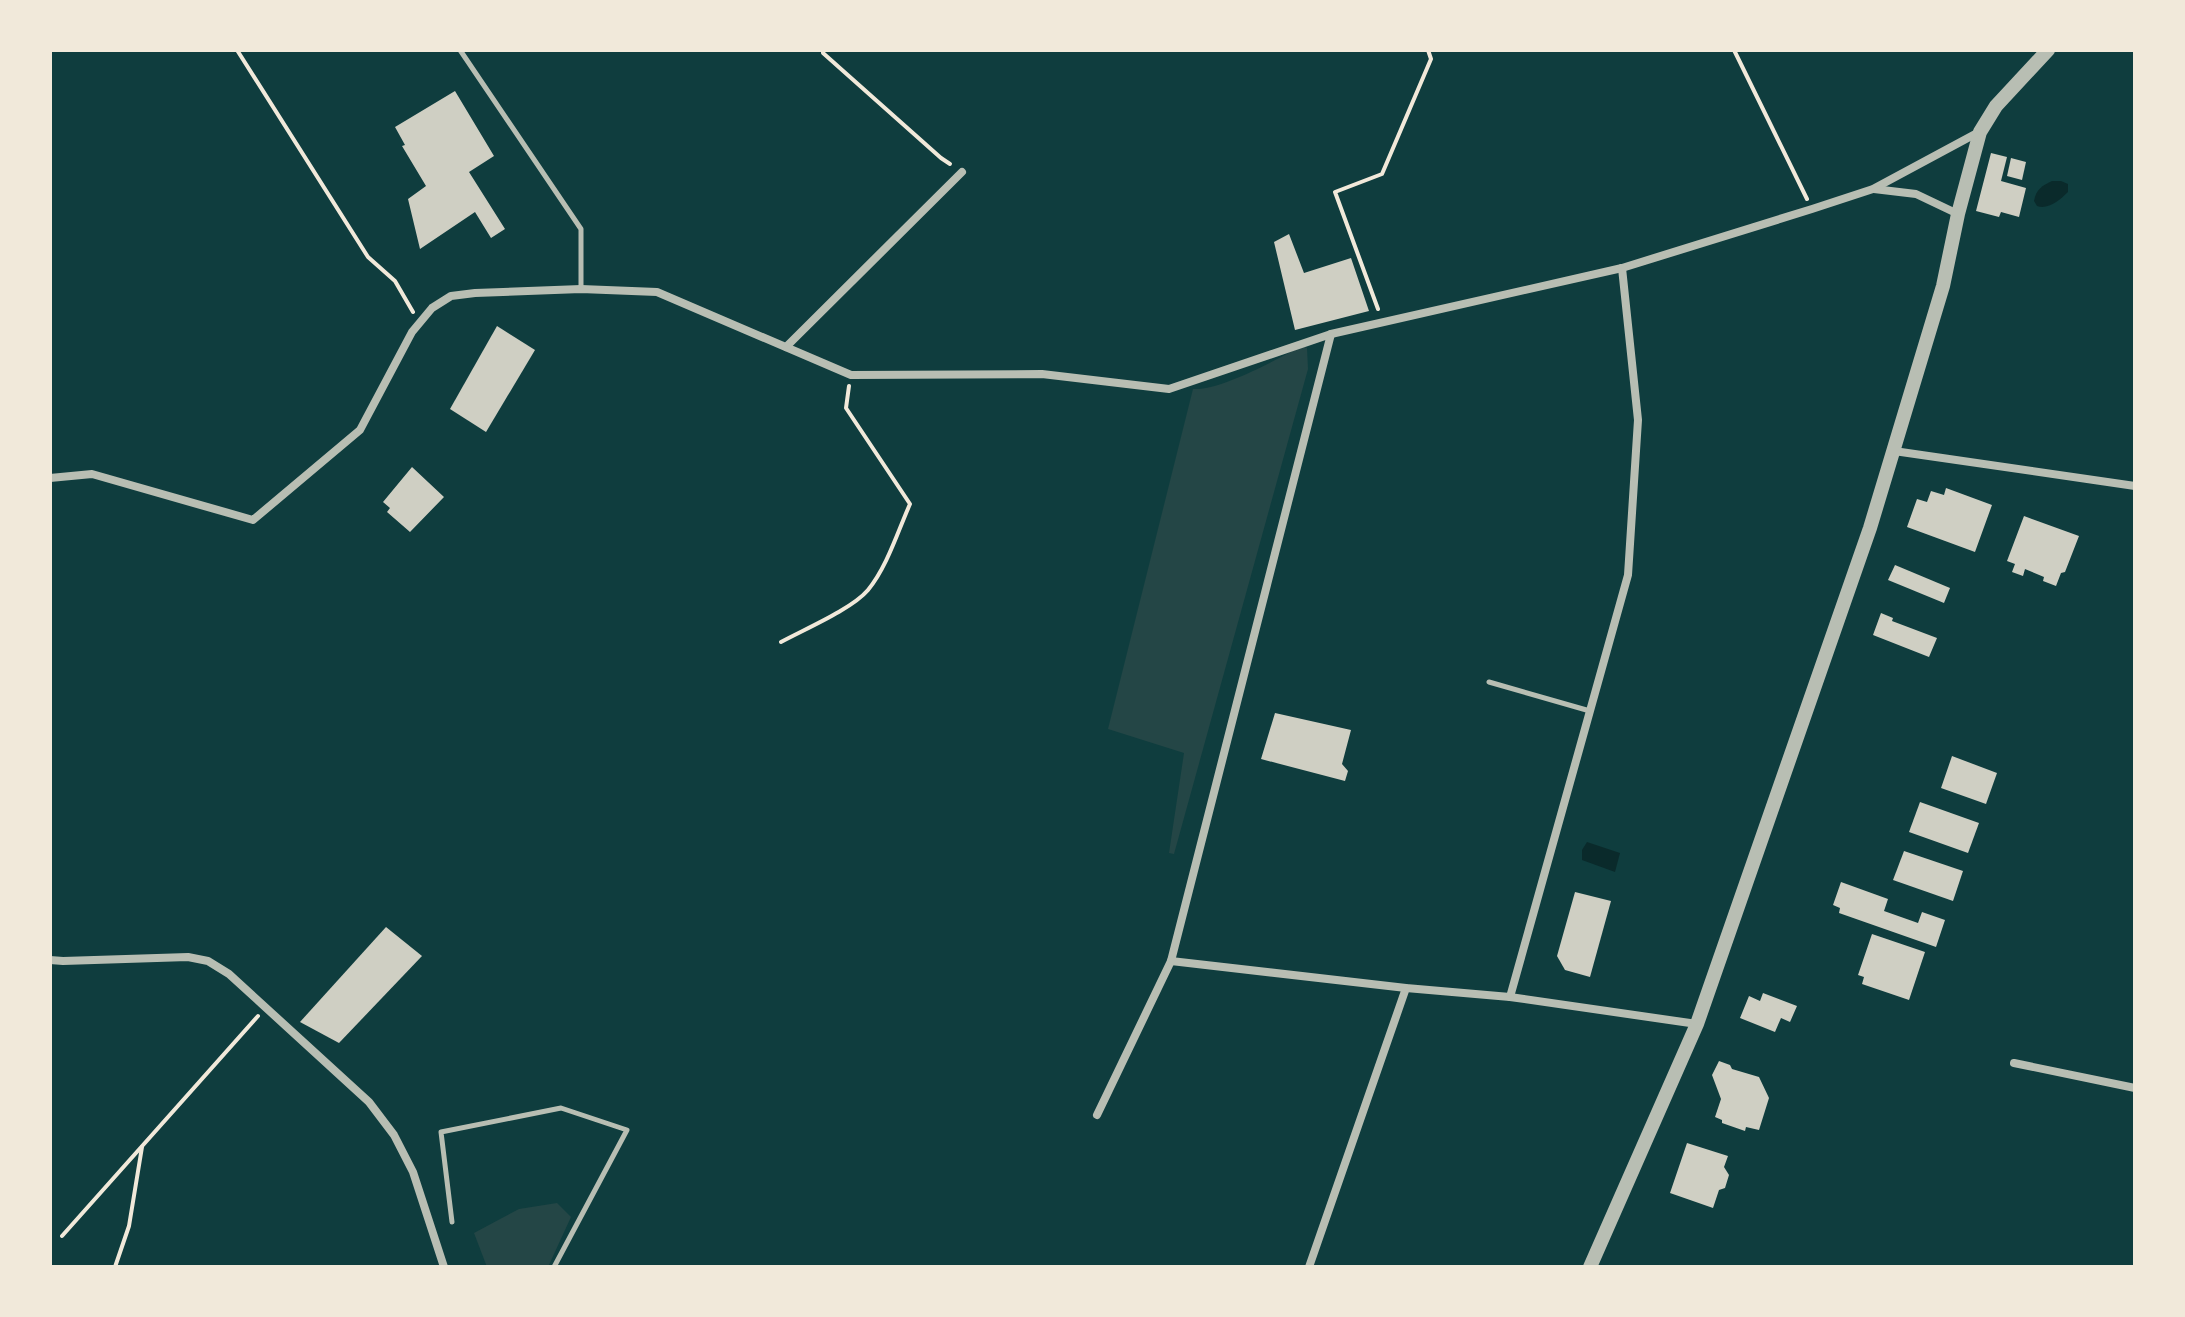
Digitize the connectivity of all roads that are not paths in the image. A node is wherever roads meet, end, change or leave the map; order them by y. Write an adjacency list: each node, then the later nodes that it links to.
1 (460, 50): 8 (lane)
2 (2048, 50): 3 (street)
3 (1980, 132): 5 (street); 6 (street)
4 (962, 172): 10 (street)
5 (1873, 189): 6 (street); 7 (street)
6 (1958, 214): 11 (street)
7 (1622, 268): 9 (street); 15 (street)
8 (581, 289): 10 (street); 12 (street)
9 (1331, 334): 10 (street); 17 (street)
10 (786, 347)
11 (1894, 451): 13 (street); 20 (street)
12 (50, 478)
13 (2135, 486)
14 (1489, 682): 15 (lane)
15 (1590, 711): 19 (street)
16 (50, 960): 25 (street)
17 (1171, 961): 18 (street); 23 (street)
18 (1406, 988): 19 (street); 27 (street)
19 (1510, 997): 20 (street)
20 (1697, 1024): 28 (street)
21 (2014, 1063): 22 (street)
22 (2135, 1088)
23 (1097, 1115)
24 (452, 1222): 26 (lane)
25 (444, 1267)
26 (554, 1267)
27 (1309, 1267)
28 (1590, 1267)

